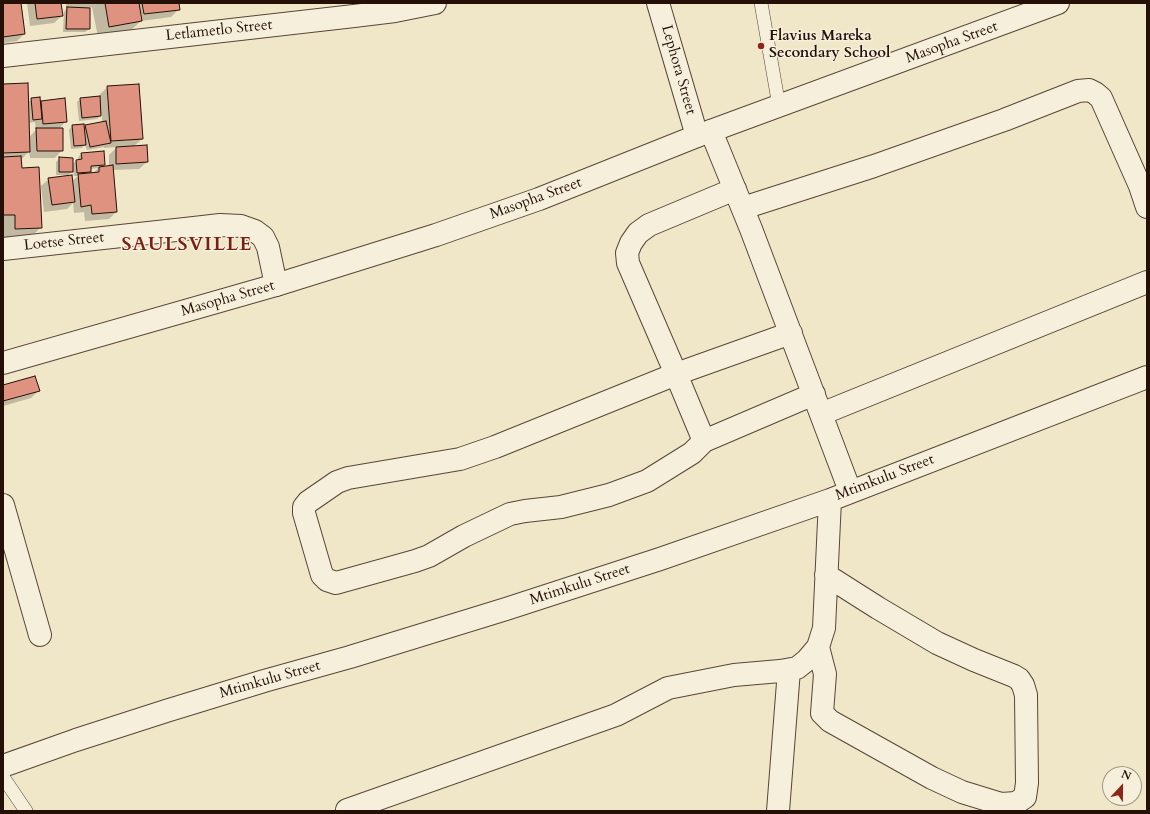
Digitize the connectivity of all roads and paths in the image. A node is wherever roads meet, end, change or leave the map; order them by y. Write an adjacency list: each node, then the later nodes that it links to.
1 (435, 3): 5 (street, Letlametlo Street)
2 (658, 3): 7 (street, Lephora Street)
3 (761, 3): 6 (lane)
4 (1058, 3): 6 (street, Masopha Street)
5 (3, 56)
6 (779, 106): 7 (street, Masopha Street)
7 (704, 134): 8 (street, Lephora Street); 12 (street, Masopha Street)
8 (739, 199): 9 (street); 13 (street, Lephora Street); 15 (street)
9 (1147, 207)
10 (3, 249): 12 (street, Loetse Street)
11 (1147, 282): 18 (street)
12 (276, 285): 14 (street, Masopha Street)
13 (791, 333): 15 (street); 17 (street, Lephora Street)
14 (3, 363)
15 (676, 374): 19 (street); 19 (street)
16 (1147, 377): 20 (street, Mtimkulu Street)
17 (814, 394): 18 (street, Lephora Street); 19 (street)
18 (822, 414): 20 (street, Lephora Street)
19 (704, 441)
20 (850, 491): 21 (street, Mtimkulu Street)
21 (830, 500): 23 (street); 27 (street, Mtimkulu Street)
22 (3, 505): 24 (street)
23 (826, 574): 25 (street); 25 (street)
24 (40, 635)
25 (818, 647): 26 (street)
26 (789, 670): 29 (street); 31 (street)
27 (3, 766)
28 (3, 777): 30 (lane)
29 (347, 810)
30 (26, 811)
31 (778, 811)

